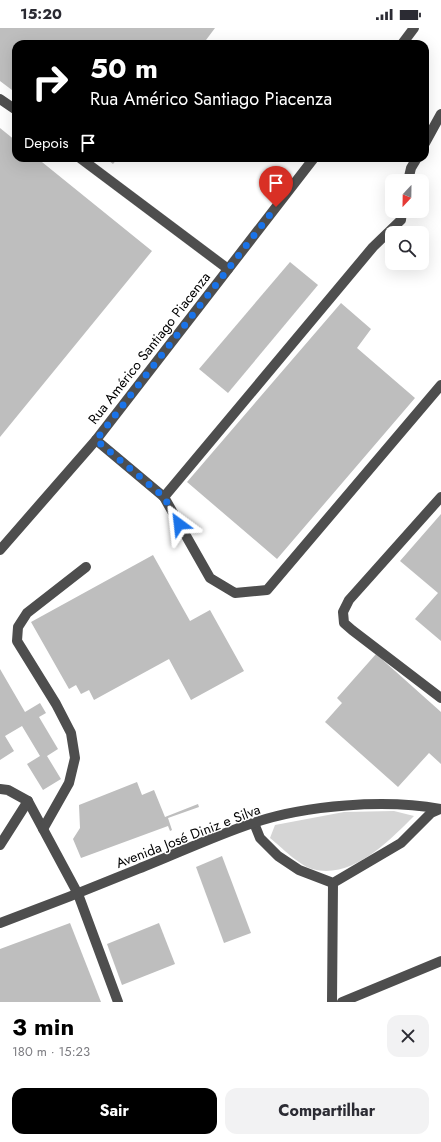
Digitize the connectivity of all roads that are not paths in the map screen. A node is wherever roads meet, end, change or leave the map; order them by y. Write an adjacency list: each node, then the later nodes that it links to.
1 (414, 28): 2 (street)
2 (405, 40)
3 (0, 98): 4 (street)
4 (12, 107)
5 (441, 114): 6 (street)
6 (429, 136)
7 (85, 162): 12 (street)
8 (311, 162): 12 (street, Rua Américo Santiago Piacenza)
9 (414, 162): 10 (street)
10 (410, 174)
11 (400, 218): 15 (street)
12 (228, 269): 14 (street, Rua Américo Santiago Piacenza)
13 (441, 385): 15 (street)
14 (96, 440): 15 (street); 17 (street, Rua Américo Santiago Piacenza)
15 (164, 497)
16 (441, 497): 19 (street)
17 (0, 550)
18 (86, 567): 24 (street)
19 (441, 698)
20 (0, 789): 21 (street)
21 (28, 801): 24 (street); 25 (street)
22 (440, 809): 23 (street, Avenida José Diniz e Silva); 26 (street)
23 (254, 823): 26 (street); 27 (street, Avenida José Diniz e Silva)
24 (43, 829): 27 (street)
25 (0, 846)
26 (333, 883): 31 (street)
27 (78, 894): 28 (street, Avenida José Diniz e Silva); 30 (street)
28 (0, 923)
29 (441, 961): 32 (street)
30 (118, 1002)
31 (332, 1002)
32 (342, 1002)

